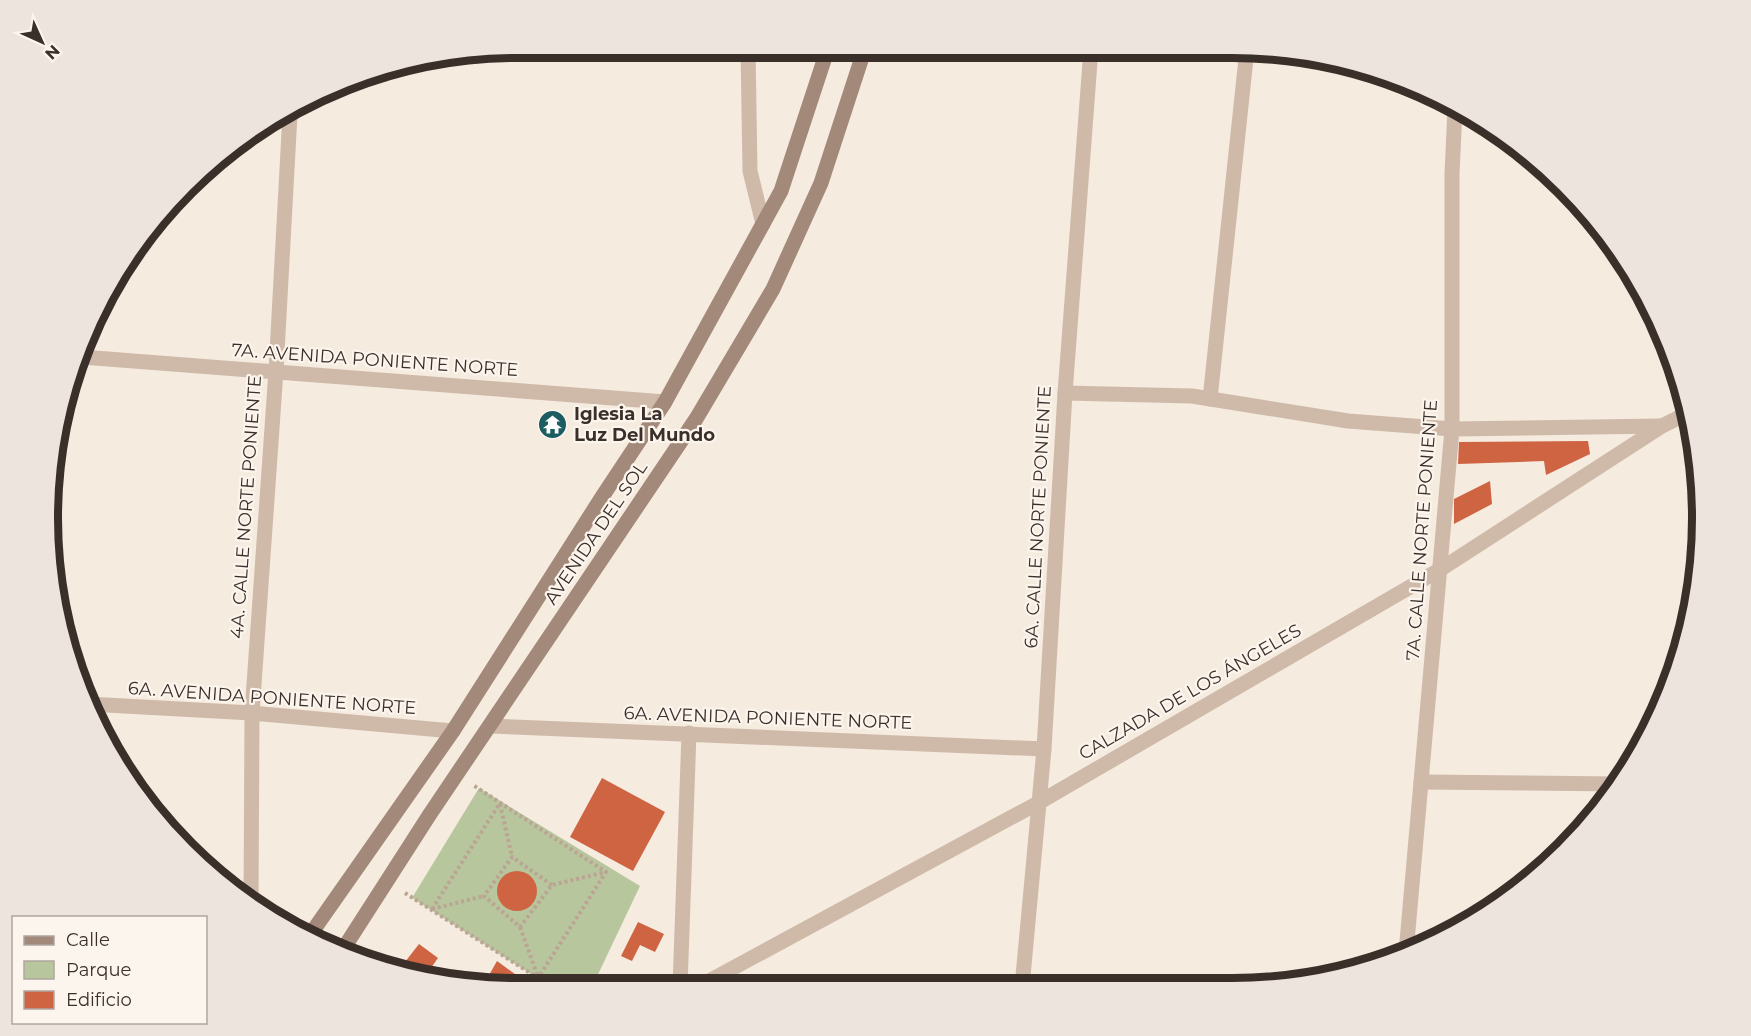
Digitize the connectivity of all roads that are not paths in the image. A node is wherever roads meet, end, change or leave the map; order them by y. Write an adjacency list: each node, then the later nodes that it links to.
1 (748, 58): 8 (street)
2 (825, 58): 8 (main road, AVENIDA DEL SOL)
3 (862, 58): 20 (main road, AVENIDA DEL SOL)
4 (1090, 58): 11 (street, 6A. CALLE NORTE PONIENTE)
5 (1246, 58): 12 (street)
6 (1455, 116): 16 (street, 7A. CALLE NORTE PONIENTE)
7 (290, 119): 10 (street, 4A. CALLE NORTE PONIENTE)
8 (763, 224): 13 (main road, AVENIDA DEL SOL)
9 (88, 357): 10 (street, 7A. AVENIDA PONIENTE NORTE)
10 (276, 371): 13 (street, 7A. AVENIDA PONIENTE NORTE); 19 (street, 4A. CALLE NORTE PONIENTE)
11 (1065, 393): 12 (street); 23 (street, 6A. CALLE NORTE PONIENTE)
12 (1210, 399): 16 (street)
13 (665, 402): 21 (main road, AVENIDA DEL SOL)
14 (1681, 416): 15 (street, CALZADA DE LOS ÁNGELES)
15 (1662, 426): 16 (street); 17 (street, CALZADA DE LOS ÁNGELES)
16 (1452, 429): 17 (street, 7A. CALLE NORTE PONIENTE)
17 (1441, 569): 24 (street, 7A. CALLE NORTE PONIENTE); 26 (street, CALZADA DE LOS ÁNGELES)
18 (98, 705): 19 (street, 6A. AVENIDA PONIENTE NORTE)
19 (252, 713): 21 (street, 6A. AVENIDA PONIENTE NORTE); 27 (street, 4A. CALLE NORTE PONIENTE)
20 (490, 726): 22 (street, 6A. AVENIDA PONIENTE NORTE); 29 (main road, AVENIDA DEL SOL)
21 (453, 731): 28 (main road, AVENIDA DEL SOL)
22 (689, 733): 23 (street, 6A. AVENIDA PONIENTE NORTE); 31 (street)
23 (1044, 749): 26 (street, 6A. CALLE NORTE PONIENTE)
24 (1420, 782): 25 (street); 30 (street, 7A. CALLE NORTE PONIENTE)
25 (1608, 784)
26 (1038, 803): 32 (street, CALZADA DE LOS ÁNGELES); 33 (street, 6A. CALLE NORTE PONIENTE)
27 (251, 892)
28 (314, 929)
29 (346, 944)
30 (1407, 944)
31 (680, 978)
32 (715, 978)
33 (1023, 978)

